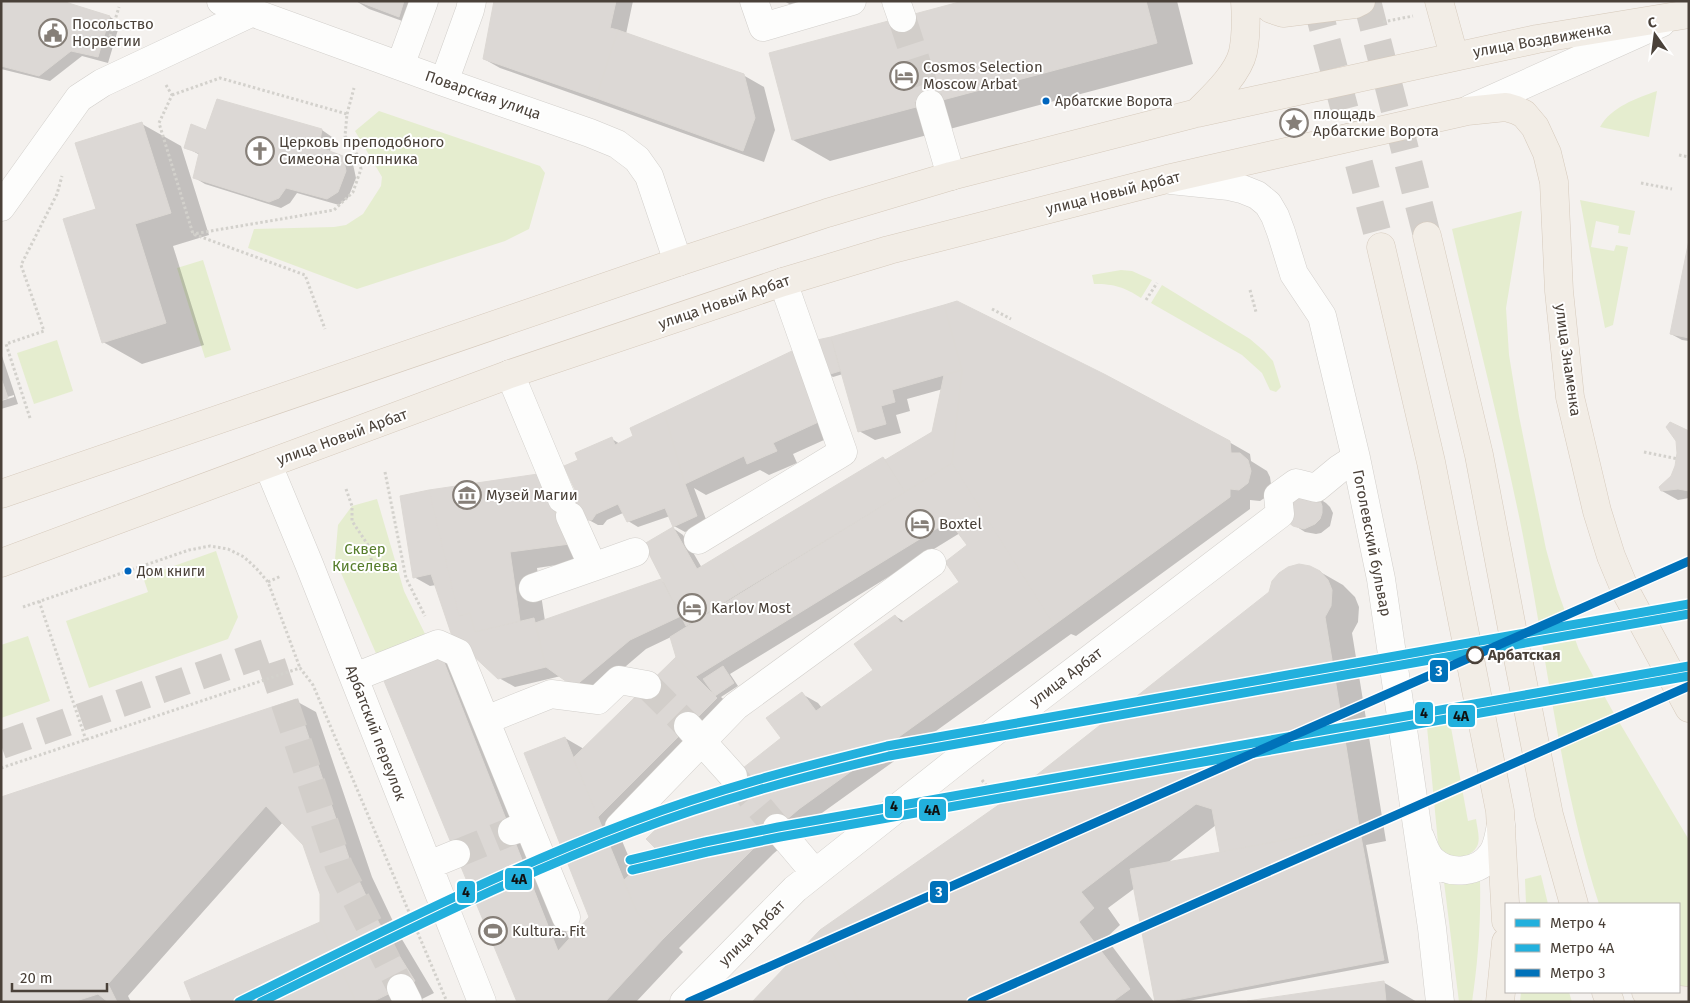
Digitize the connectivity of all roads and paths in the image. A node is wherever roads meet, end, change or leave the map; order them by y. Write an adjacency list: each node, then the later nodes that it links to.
1 (221, 1): 11 (street, Поварская улица)
2 (424, 1): 15 (street)
3 (472, 1): 17 (street)
4 (754, 1): 5 (street)
5 (852, 1)
6 (1245, 1): 22 (main road)
7 (1263, 1): 8 (main road)
8 (1360, 1)
9 (1439, 1): 14 (main road)
10 (119, 8): 13 (path)
11 (252, 12): 15 (street, Поварская улица); 24 (street)
12 (1683, 15): 14 (main road, улица Воздвиженка); 21 (street)
13 (106, 52)
14 (1454, 56): 22 (main road)
15 (400, 66): 17 (street, Поварская улица)
16 (163, 80): 19 (path)
17 (444, 82): 35 (street, Поварская улица)
18 (354, 88): 23 (path)
19 (172, 95): 23 (path); 32 (path)
20 (930, 104): 27 (street)
21 (1467, 111): 28 (main road, улица Новый Арбат); 66 (main road, улица Знаменка)
22 (1197, 113): 27 (main road)
23 (347, 114): 32 (path)
24 (48, 142): 31 (street); 45 (path)
25 (1679, 155): 26 (path)
26 (1689, 157)
27 (951, 176): 35 (main road)
28 (1167, 179): 36 (main road, улица Новый Арбат); 49 (street, Гоголевский бульвар)
29 (1641, 183): 30 (path)
30 (1672, 189)
31 (1, 207)
32 (193, 234): 43 (path)
33 (1427, 236): 79 (main road)
34 (1381, 247): 72 (main road)
35 (678, 262): 52 (main road)
36 (783, 282): 44 (main road, улица Новый Арбат); 53 (street)
37 (1157, 283): 39 (path)
38 (1250, 290): 41 (path)
39 (1146, 300)
40 (992, 309): 42 (path)
41 (1256, 312)
42 (1011, 319)
43 (325, 329)
44 (510, 374): 48 (main road, улица Новый Арбат); 58 (street)
45 (30, 418)
46 (1644, 452): 47 (path)
47 (1678, 459)
48 (268, 465): 55 (main road, улица Новый Арбат); 64 (street, Арбатский переулок)
49 (1346, 465): 75 (street, Гоголевский бульвар); 78 (street, улица Арбат)
50 (384, 472): 62 (path)
51 (346, 489): 56 (path)
52 (1, 494)
53 (698, 540)
54 (635, 552): 58 (street)
55 (1, 563)
56 (372, 563)
57 (932, 563): 68 (street)
58 (593, 567): 59 (street)
59 (533, 588)
60 (38, 601): 61 (path); 63 (path); 69 (path)
61 (23, 607)
62 (438, 644): 64 (street); 67 (street)
63 (300, 668): 69 (path); 85 (path)
64 (355, 677): 77 (street, Арбатский переулок)
65 (647, 685): 67 (street)
66 (1689, 708)
67 (486, 720): 81 (street)
68 (695, 733): 71 (street); 73 (street)
69 (86, 740): 70 (path)
70 (1, 768)
71 (734, 776)
72 (1501, 825): 75 (street); 80 (main road)
73 (619, 827)
74 (778, 828): 78 (street)
75 (1418, 831): 88 (street, Гоголевский бульвар)
76 (456, 854): 77 (street)
77 (428, 865): 86 (street, Арбатский переулок)
78 (815, 873): 87 (street, улица Арбат)
79 (1574, 902)
80 (1505, 903)
81 (566, 918)
82 (1505, 952): 89 (main road)
83 (1648, 993): 84 (main road)
84 (1689, 1001)
85 (447, 1002)
86 (482, 1002)
87 (684, 1002)
88 (1440, 1002)
89 (1500, 1002)

